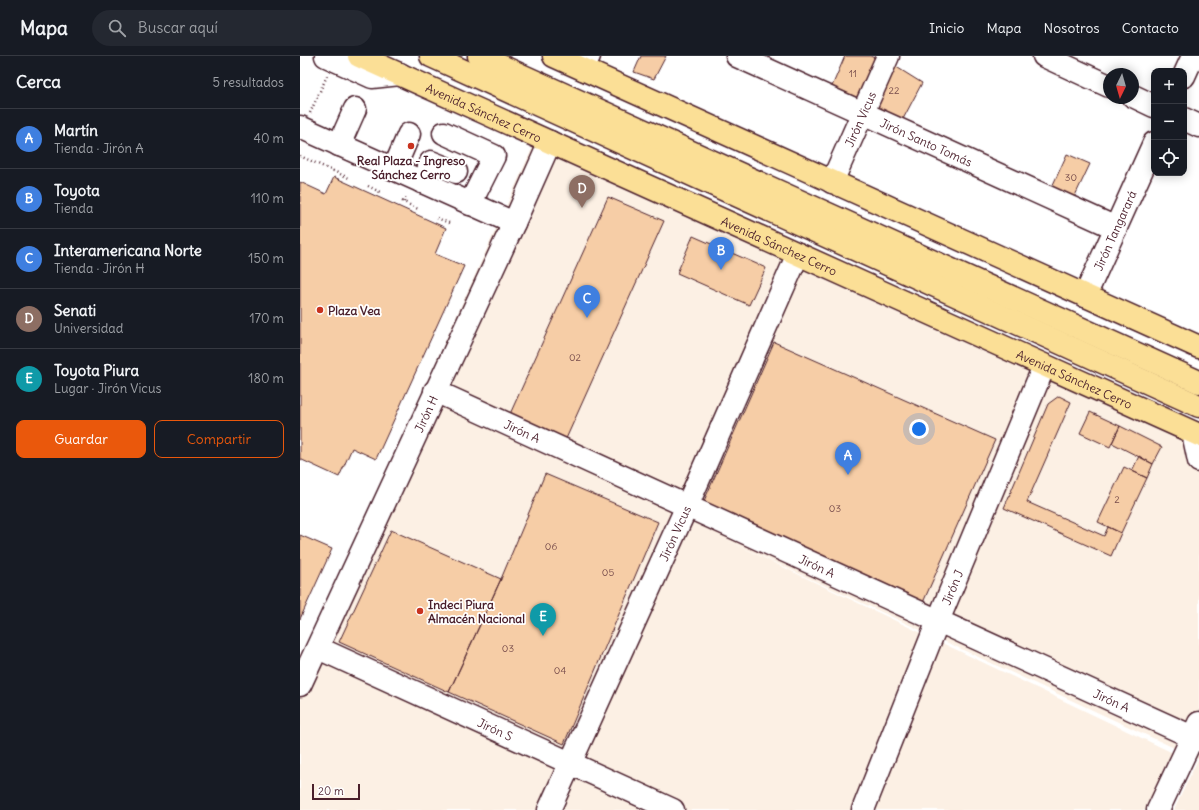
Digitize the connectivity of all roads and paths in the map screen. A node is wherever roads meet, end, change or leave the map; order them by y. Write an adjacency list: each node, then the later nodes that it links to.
1 (359, 56): 12 (main road, Avenida Sánchez Cerro)
2 (431, 56): 47 (main road)
3 (479, 56): 45 (main road)
4 (554, 56): 10 (main road)
5 (737, 56): 17 (street, Jirón Santo Tomás)
6 (888, 56): 17 (street, Jirón Vicus)
7 (1044, 56): 13 (street)
8 (1193, 56): 11 (street)
9 (330, 58): 12 (street); 20 (path)
10 (586, 63): 31 (main road)
11 (1187, 69)
12 (400, 74): 23 (main road, Avenida Sánchez Cerro)
13 (1103, 83)
14 (1139, 99): 15 (street)
15 (1151, 105)
16 (355, 109): 24 (street)
17 (862, 114): 31 (street, Jirón Vicus); 40 (street, Jirón Santo Tomás)
18 (1187, 121): 19 (street)
19 (1199, 126)
20 (301, 128): 24 (street)
21 (444, 133): 35 (street)
22 (409, 134): 27 (street)
23 (550, 142): 39 (street, Jirón H); 41 (main road, Avenida Sánchez Cerro)
24 (339, 145): 27 (street)
25 (1151, 150): 40 (street, Jirón Tangarará)
26 (300, 156): 29 (path)
27 (394, 169): 30 (street)
28 (456, 172): 30 (street)
29 (349, 178)
30 (422, 182): 35 (street)
31 (832, 182): 42 (main road)
32 (368, 186): 33 (path)
33 (382, 193)
34 (402, 201): 36 (path)
35 (470, 204): 39 (street)
36 (418, 209)
37 (437, 218): 38 (path)
38 (449, 223)
39 (514, 224): 46 (street, Jirón H)
40 (1116, 228): 42 (street, Jirón Tangarará)
41 (798, 254): 44 (main road, Avenida Sánchez Cerro); 50 (street, Jirón Vicus)
42 (1085, 296): 43 (main road)
43 (1199, 347)
44 (1044, 366): 48 (main road, Avenida Sánchez Cerro); 51 (street, Jirón J)
45 (1199, 382)
46 (435, 391): 50 (street, Jirón A); 52 (street, Jirón H)
47 (1199, 406)
48 (1196, 434): 49 (street)
49 (1199, 461)
50 (687, 506): 51 (street, Jirón A); 55 (street, Jirón Vicus)
51 (938, 621): 54 (street, Jirón A); 58 (street, Jirón J)
52 (318, 648): 53 (street, Jirón H); 55 (street, Jirón S)
53 (300, 685)
54 (1197, 733): 59 (street)
55 (571, 764): 56 (street, Jirón Vicus); 57 (street, Jirón S)
56 (549, 810)
57 (673, 810)
58 (862, 810)
59 (1158, 810)

